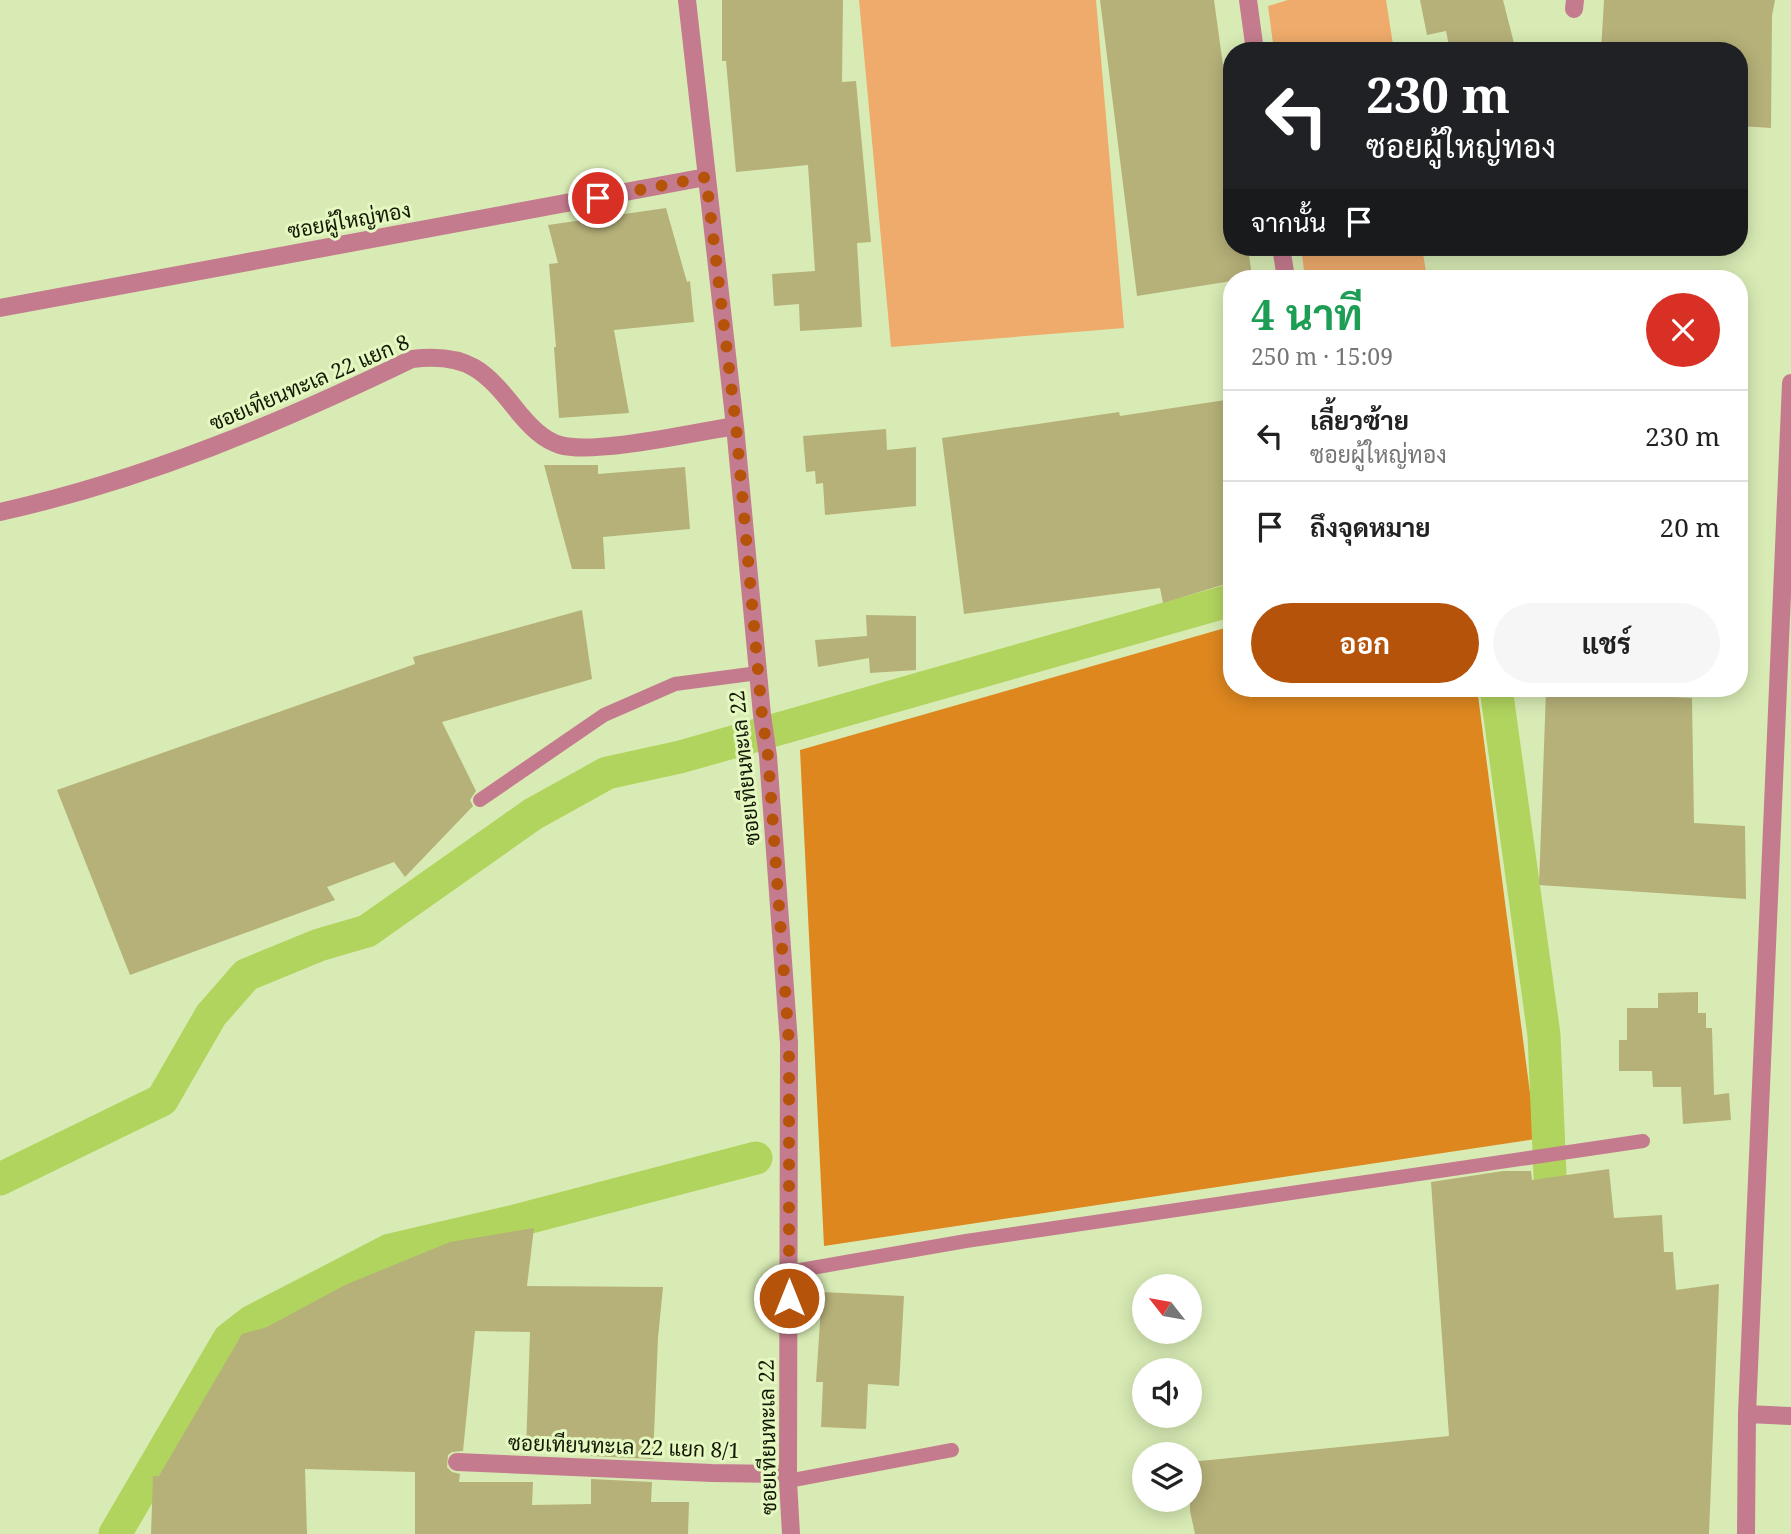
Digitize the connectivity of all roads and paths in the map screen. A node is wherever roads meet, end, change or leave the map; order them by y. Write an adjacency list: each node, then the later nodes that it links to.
1 (687, 0): 4 (street, ซอยเทียนทะเล 22)
2 (1248, 0): 3 (street)
3 (1254, 42)
4 (706, 177): 5 (street, ซอยผู้ใหญ่ทอง); 7 (street, ซอยเทียนทะเล 22)
5 (0, 308)
6 (1791, 383): 13 (street)
7 (736, 426): 8 (street, ซอยเทียนทะเล 22 แยก 8); 9 (street, ซอยเทียนทะเล 22)
8 (0, 512)
9 (758, 673): 10 (lane); 12 (street, ซอยเทียนทะเล 22)
10 (480, 800)
11 (1643, 1141): 12 (lane)
12 (789, 1272): 17 (street, ซอยเทียนทะเล 22)
13 (1747, 1414): 14 (street); 19 (street)
14 (1791, 1416)
15 (952, 1450): 17 (lane)
16 (457, 1462): 17 (street, ซอยเทียนทะเล 22 แยก 8/1)
17 (788, 1478): 18 (street, ซอยเทียนทะเล 22)
18 (792, 1534)
19 (1746, 1534)

